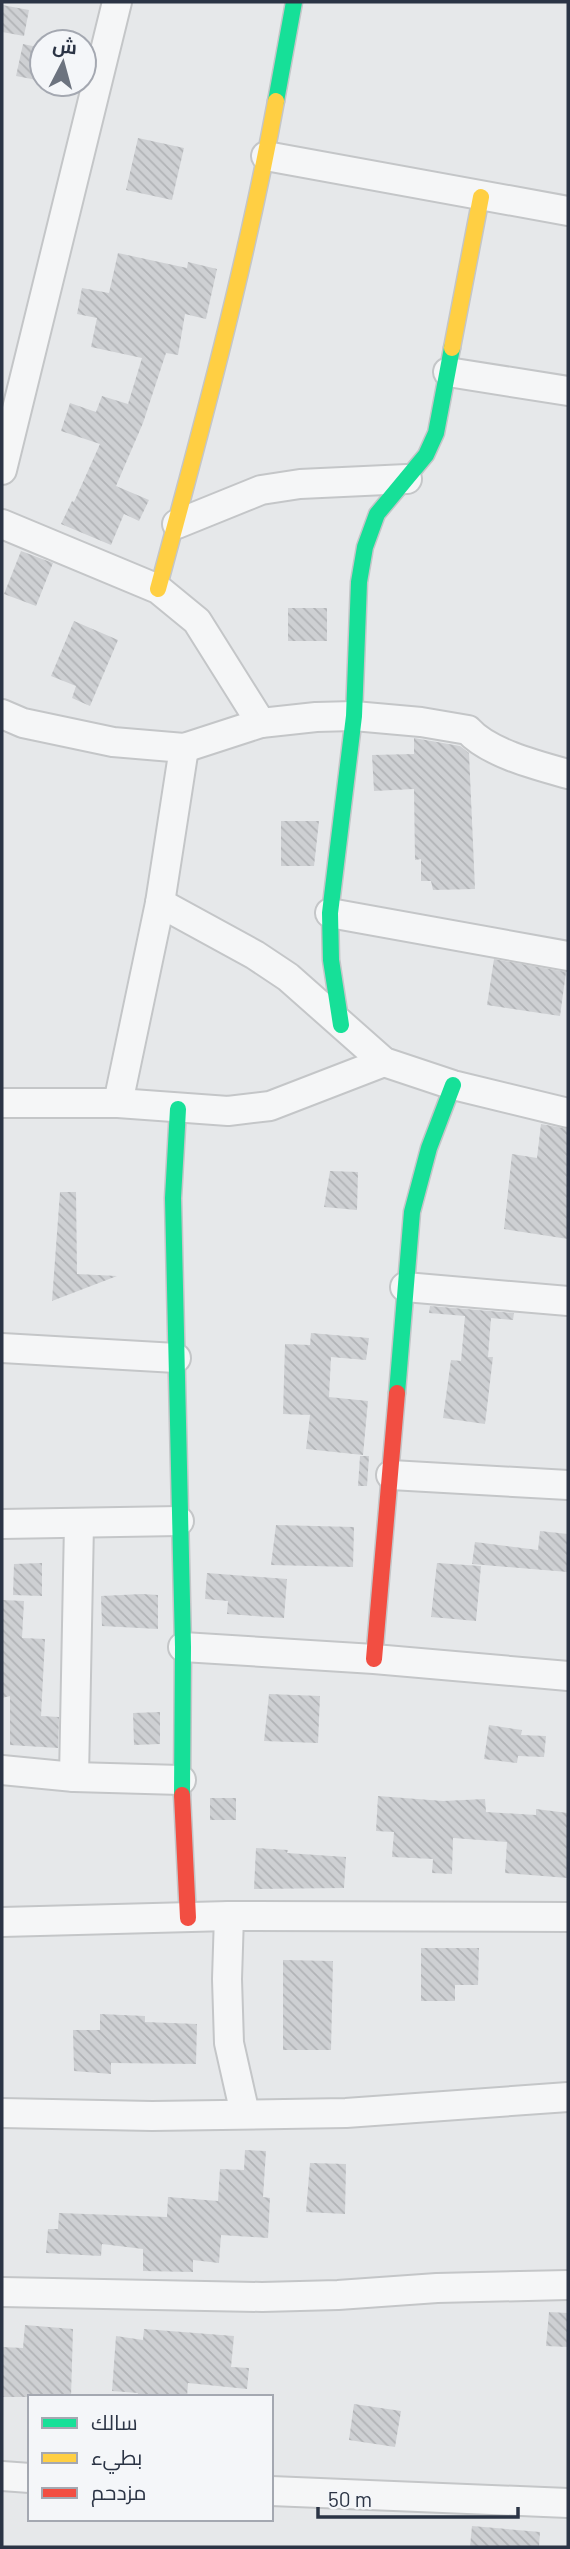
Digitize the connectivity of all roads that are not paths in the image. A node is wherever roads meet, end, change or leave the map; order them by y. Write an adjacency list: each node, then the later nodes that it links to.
1 (117, 2): 8 (street)
2 (294, 2): 3 (street)
3 (266, 156): 4 (street); 11 (street)
4 (481, 197): 5 (street); 6 (street)
5 (568, 211)
6 (448, 372): 7 (street); 9 (street)
7 (568, 391)
8 (2, 470)
9 (408, 479): 11 (street); 14 (street)
10 (2, 524): 12 (street)
11 (177, 524): 12 (street)
12 (158, 589): 15 (street)
13 (2, 714): 16 (street)
14 (354, 716): 15 (street); 17 (street); 19 (street)
15 (261, 723): 16 (street)
16 (184, 748): 18 (street)
17 (568, 774)
18 (160, 903): 21 (street); 25 (street)
19 (330, 913): 20 (street); 21 (street)
20 (568, 956)
21 (341, 1025): 22 (street)
22 (384, 1062): 23 (street); 26 (street)
23 (453, 1086): 27 (street); 28 (street)
24 (2, 1102): 25 (street)
25 (118, 1103): 26 (street)
26 (178, 1109): 31 (street)
27 (568, 1112)
28 (405, 1287): 29 (street); 32 (street)
29 (568, 1301)
30 (2, 1348): 31 (street)
31 (176, 1358): 34 (street)
32 (391, 1475): 33 (street); 38 (street)
33 (568, 1485)
34 (179, 1521): 36 (street); 37 (street)
35 (2, 1524): 36 (street)
36 (79, 1524): 41 (street)
37 (183, 1647): 38 (street); 42 (street)
38 (374, 1659): 39 (street)
39 (568, 1676)
40 (2, 1770): 41 (street)
41 (74, 1776): 42 (street)
42 (181, 1780): 45 (street)
43 (229, 1916): 44 (street); 45 (street); 49 (street)
44 (568, 1917)
45 (188, 1918): 46 (street)
46 (2, 1922)
47 (568, 2097): 49 (street)
48 (2, 2113): 49 (street)
49 (245, 2114)
50 (568, 2286): 51 (street)
51 (2, 2292)
52 (2, 2476): 53 (street)
53 (28, 2478)
54 (273, 2491): 55 (street)
55 (568, 2503)

